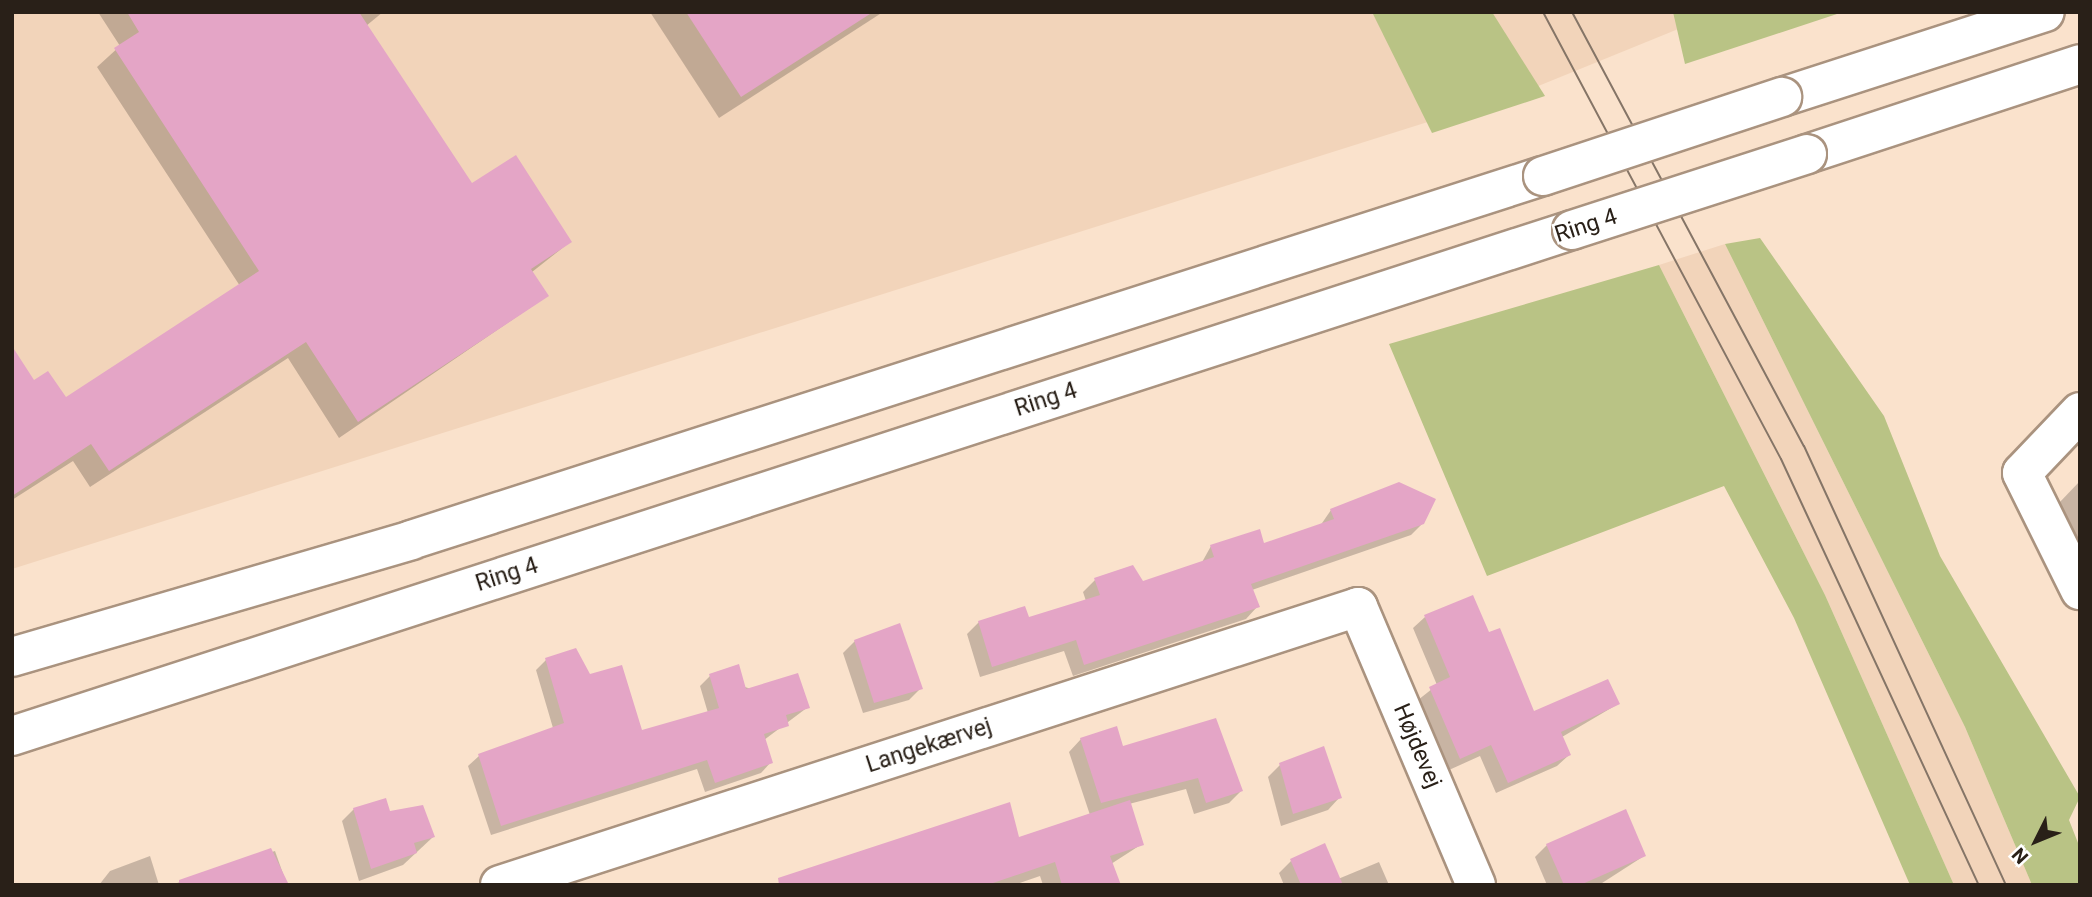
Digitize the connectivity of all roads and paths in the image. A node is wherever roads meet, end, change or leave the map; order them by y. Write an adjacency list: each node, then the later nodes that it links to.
1 (2045, 12): 6 (main road, bridge)
2 (2080, 64): 7 (main road, Ring 4, bridge)
3 (2080, 412): 4 (main road)
4 (2080, 590)
5 (1358, 607): 8 (main road, Langekærvej); 9 (main road, Højdevej)
6 (12, 657)
7 (12, 736)
8 (500, 885)
9 (1476, 885)

